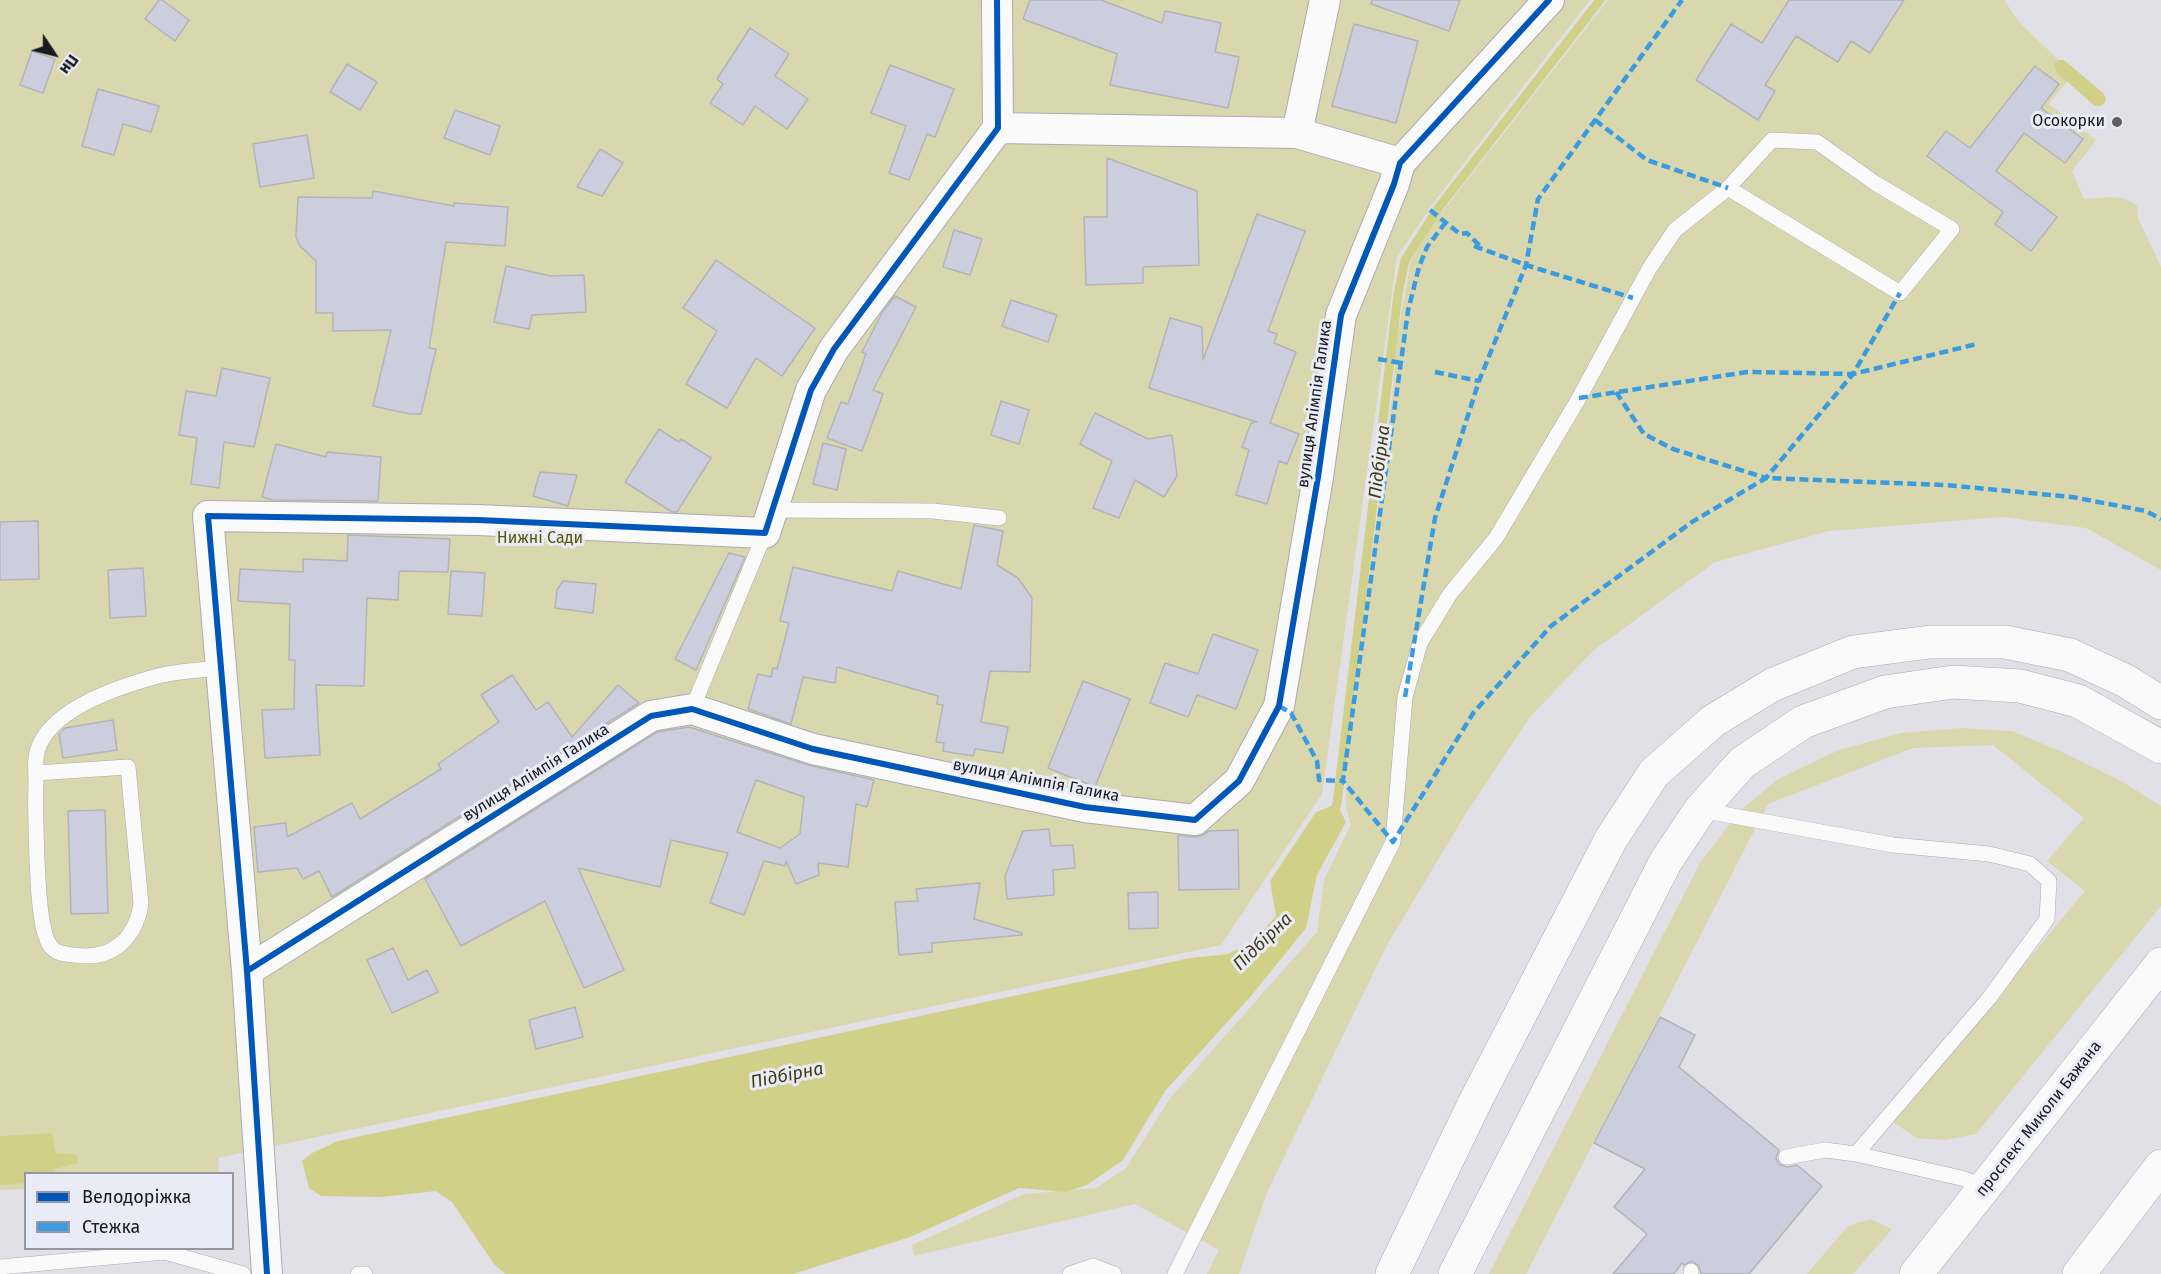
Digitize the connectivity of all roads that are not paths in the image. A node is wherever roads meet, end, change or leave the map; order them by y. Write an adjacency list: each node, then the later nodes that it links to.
1 (997, 0): 4 (street)
2 (1324, 0): 5 (street)
3 (1549, 0): 6 (street, вулиця Алімпія Галика)
4 (998, 128): 5 (street); 9 (street)
5 (1297, 133): 6 (street)
6 (1400, 163): 12 (street, вулиця Алімпія Галика)
7 (1728, 188): 7 (lane); 29 (lane)
8 (999, 518): 9 (lane)
9 (769, 522): 10 (street); 12 (lane)
10 (222, 668): 14 (lane); 17 (street)
11 (2161, 703): 30 (highway)
12 (692, 709): 17 (street, вулиця Алімпія Галика)
13 (2161, 747): 15 (highway)
14 (36, 773): 14 (lane)
15 (1700, 810): 18 (lane); 31 (highway)
16 (2161, 964): 21 (highway, проспект Миколи Бажана)
17 (247, 970): 24 (street)
18 (1856, 1154): 19 (lane); 21 (lane)
19 (1786, 1156)
20 (2161, 1166): 33 (highway)
21 (1987, 1186): 32 (highway, проспект Миколи Бажана)
22 (0, 1268): 23 (lane)
23 (243, 1274)
24 (267, 1274)
25 (358, 1274): 26 (lane)
26 (365, 1274)
27 (1070, 1274): 28 (lane)
28 (1114, 1274)
29 (1175, 1274)
30 (1392, 1274)
31 (1455, 1274)
32 (1916, 1274)
33 (2079, 1274)

